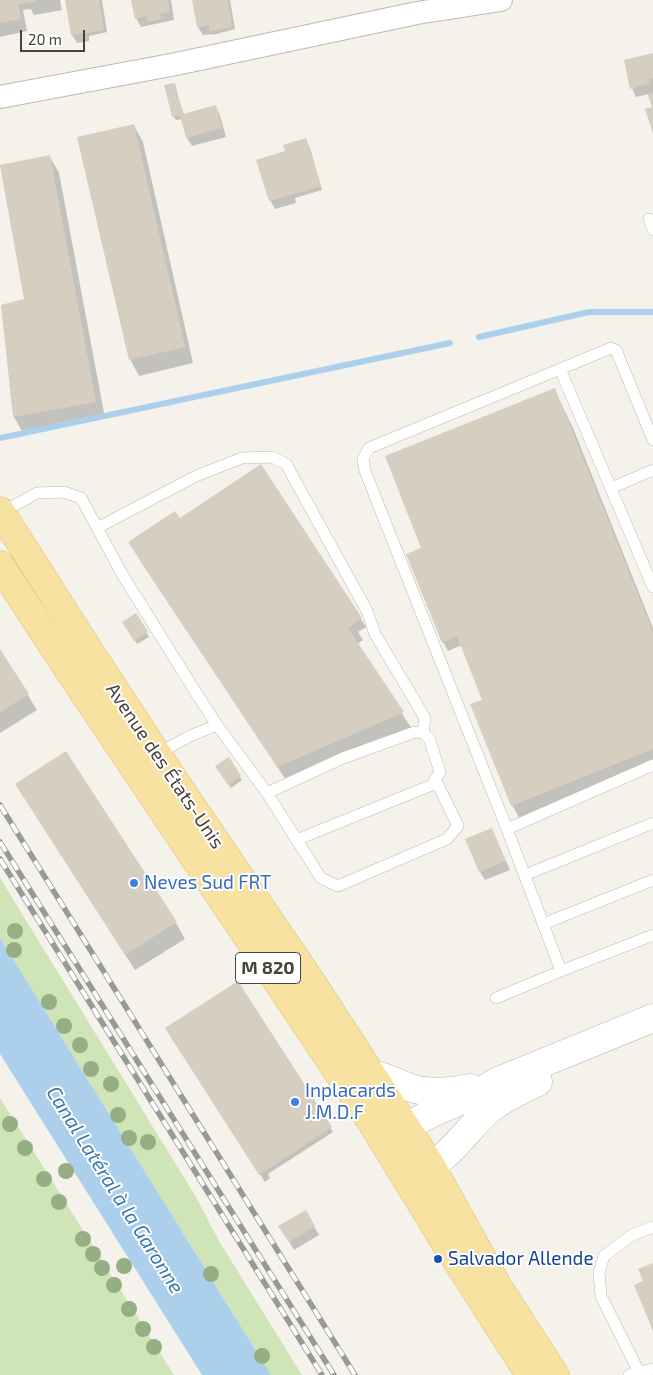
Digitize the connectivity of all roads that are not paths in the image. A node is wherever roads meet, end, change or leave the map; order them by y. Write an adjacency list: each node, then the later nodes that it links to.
1 (501, 0): 2 (street)
2 (0, 97)
3 (560, 368): 4 (lane); 6 (lane); 18 (lane)
4 (653, 440)
5 (653, 470): 6 (lane)
6 (611, 488): 10 (lane)
7 (1, 512): 8 (lane); 13 (main road, Avenue des États-Unis / M 820)
8 (97, 528): 11 (lane); 12 (lane)
9 (0, 565): 31 (main road, Avenue des États-Unis / M 820)
10 (653, 587)
11 (217, 725): 13 (lane); 16 (lane)
12 (423, 733): 15 (lane); 16 (lane)
13 (157, 754): 28 (main road, Avenue des États-Unis / M 820)
14 (653, 765): 18 (lane)
15 (435, 779): 19 (lane); 19 (lane)
16 (267, 793): 19 (lane)
17 (653, 823): 20 (lane)
18 (507, 829): 20 (lane)
19 (296, 840)
20 (525, 875): 22 (lane)
21 (653, 880): 22 (lane)
22 (543, 924): 24 (lane)
23 (653, 935): 24 (lane)
24 (561, 971): 25 (lane)
25 (496, 998)
26 (653, 1018): 29 (street)
27 (653, 1037): 32 (street)
28 (371, 1074): 29 (street); 30 (main road, Avenue des États-Unis / M 820)
29 (496, 1082): 30 (street)
30 (406, 1129): 31 (street); 32 (main road, Avenue des États-Unis / M 820)
31 (396, 1163): 32 (street); 36 (main road, Avenue des États-Unis / M 820)
32 (431, 1166): 37 (main road, Avenue des États-Unis / M 820)
33 (653, 1227): 35 (lane)
34 (653, 1369): 35 (lane)
35 (634, 1374)
36 (530, 1375)
37 (556, 1375)

